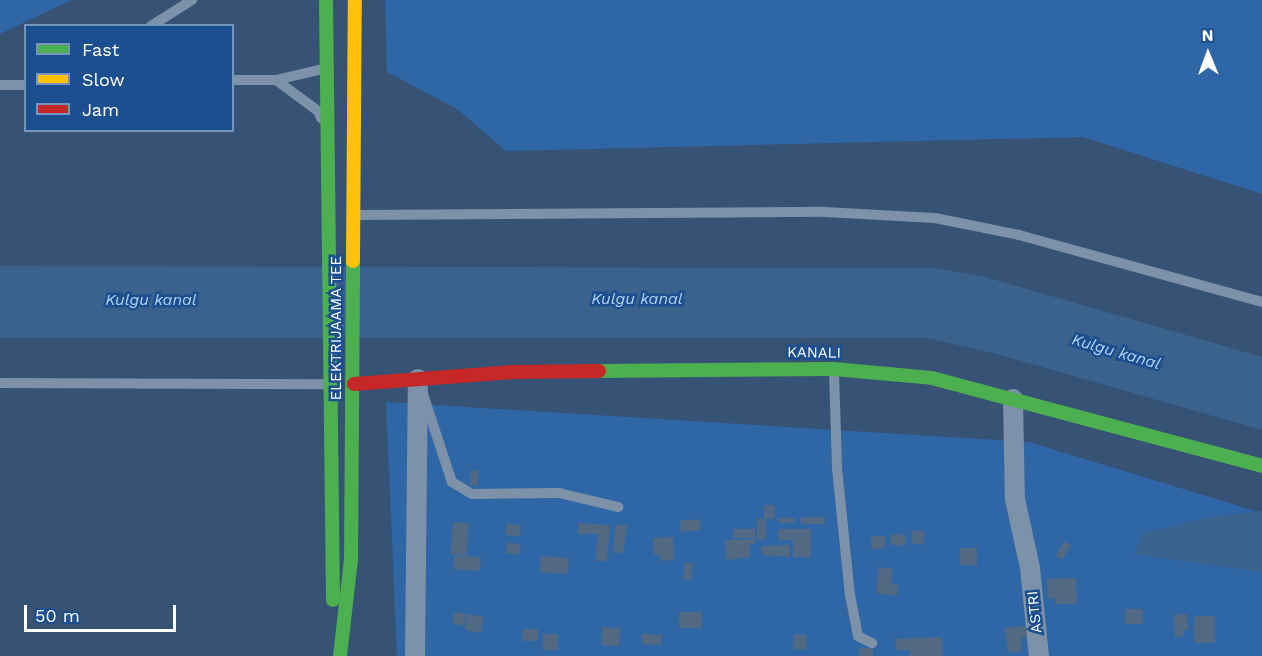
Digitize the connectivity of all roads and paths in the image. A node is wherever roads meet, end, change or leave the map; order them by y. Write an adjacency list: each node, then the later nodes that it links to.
1 (192, 0): 4 (lane)
2 (326, 0): 5 (street, ELEKTRIJAAMA TEE)
3 (355, 0): 5 (street, ELEKTRIJAAMA TEE)
4 (154, 24)
5 (340, 65): 8 (lane); 11 (street, ELEKTRIJAAMA TEE); 12 (street, ELEKTRIJAAMA TEE)
6 (24, 79): 9 (lane)
7 (234, 80): 8 (lane)
8 (276, 80): 11 (lane)
9 (5, 85): 10 (lane)
10 (24, 85)
11 (329, 134): 16 (street, ELEKTRIJAAMA TEE)
12 (354, 221): 13 (lane); 15 (street, ELEKTRIJAAMA TEE)
13 (1262, 302)
14 (834, 369): 17 (street, KANALI); 19 (street, KANALI); 22 (lane)
15 (354, 378): 16 (lane); 17 (street, KANALI); 23 (street, ELEKTRIJAAMA TEE)
16 (331, 379): 18 (lane); 23 (street, ELEKTRIJAAMA TEE)
17 (418, 380): 21 (lane); 24 (street)
18 (0, 383)
19 (1013, 399): 20 (street, KANALI); 25 (street, ASTRI)
20 (1262, 466)
21 (618, 507)
22 (872, 643)
23 (338, 656)
24 (414, 656)
25 (1039, 656)

